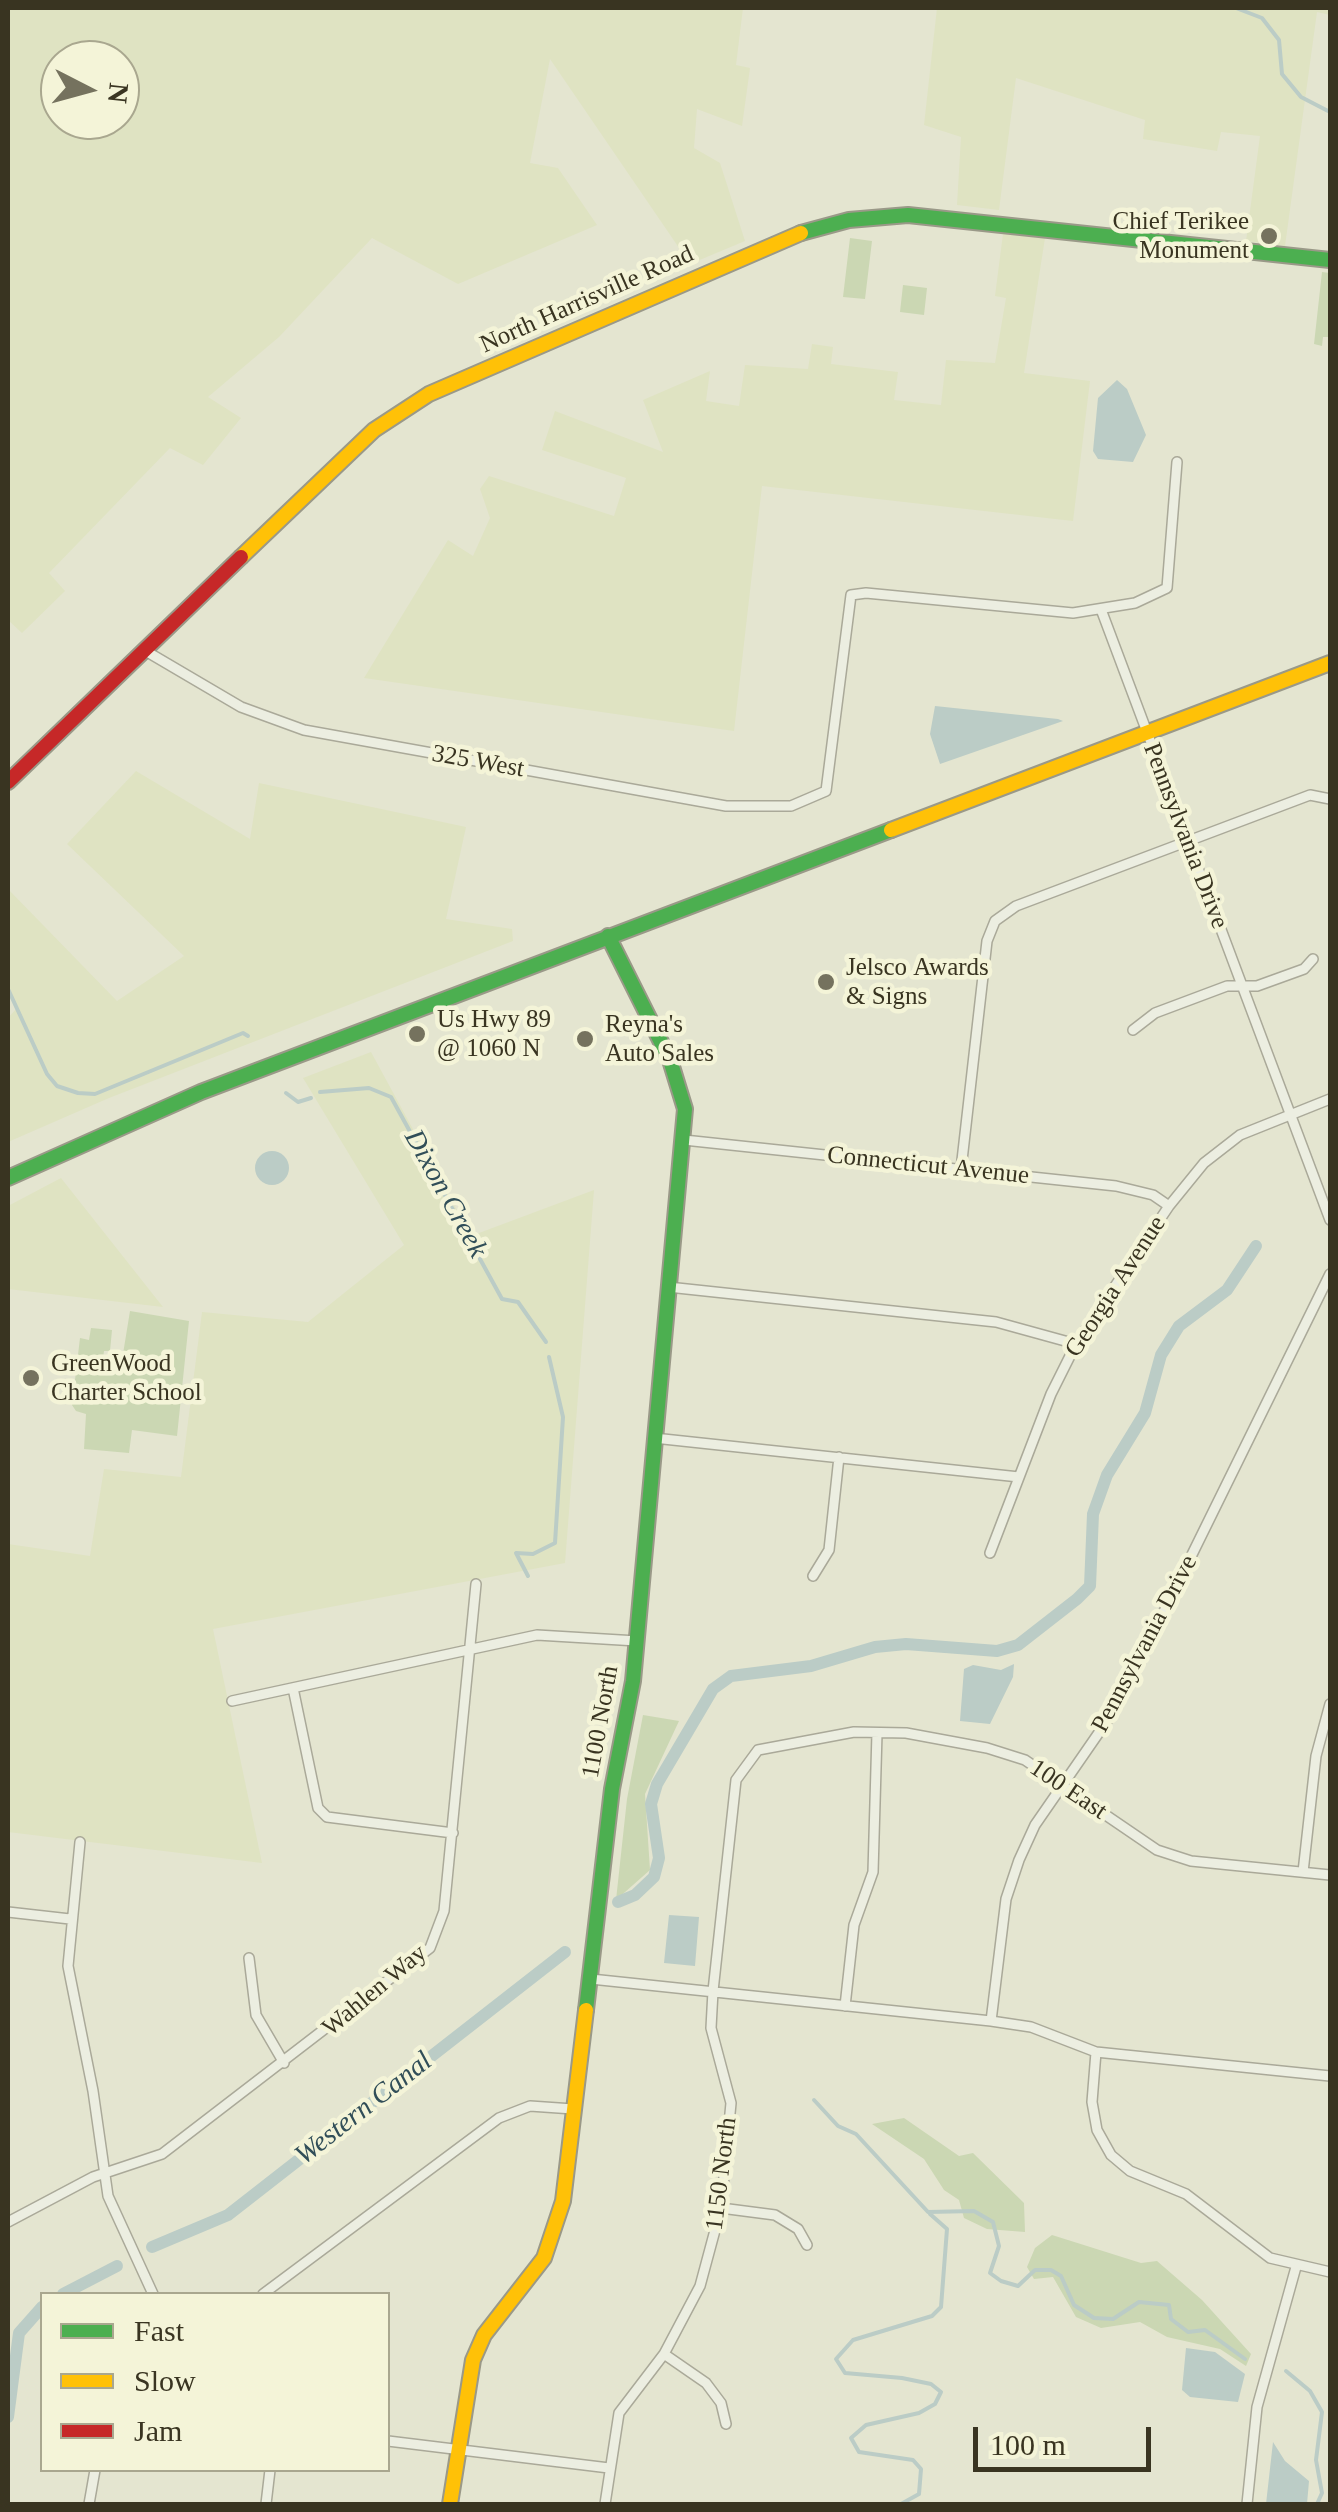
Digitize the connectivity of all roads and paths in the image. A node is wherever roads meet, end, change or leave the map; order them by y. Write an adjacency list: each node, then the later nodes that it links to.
1 (1330, 260): 4 (street, North Harrisville Road)
2 (1177, 462): 3 (street)
3 (1102, 612): 4 (street, 325 West); 6 (street, Pennsylvania Drive)
4 (144, 650): 7 (street, North Harrisville Road)
5 (1330, 663): 6 (street)
6 (1146, 732): 9 (street, Pennsylvania Drive); 10 (street)
7 (8, 782)
8 (1330, 799): 9 (street)
9 (1187, 841): 12 (street, Pennsylvania Drive); 17 (street)
10 (608, 936): 16 (street, 1100 North); 18 (street)
11 (1314, 959): 12 (street)
12 (1242, 986): 13 (street); 15 (street, Pennsylvania Drive)
13 (1133, 1030)
14 (1330, 1099): 15 (street, Georgia Avenue)
15 (1291, 1113): 19 (street, Georgia Avenue); 20 (street, Pennsylvania Drive)
16 (684, 1140): 17 (street, Connecticut Avenue); 22 (street, 1100 North)
17 (962, 1170): 19 (street, Connecticut Avenue)
18 (8, 1178)
19 (1169, 1206): 23 (street, Georgia Avenue)
20 (1330, 1220)
21 (1330, 1274): 37 (street, Pennsylvania Drive)
22 (665, 1286): 23 (street); 24 (street, 1100 North)
23 (1076, 1344): 26 (street, Georgia Avenue)
24 (654, 1438): 25 (street); 30 (street, 1100 North)
25 (839, 1457): 26 (street); 28 (street)
26 (1019, 1477): 27 (street, Georgia Avenue)
27 (990, 1554)
28 (813, 1576)
29 (476, 1584): 31 (street, Wahlen Way)
30 (636, 1641): 31 (street); 45 (street, 1100 North)
31 (470, 1648): 32 (street); 38 (street, Wahlen Way)
32 (293, 1688): 33 (street); 38 (street)
33 (232, 1701)
34 (1330, 1704): 40 (street)
35 (877, 1733): 36 (street, 100 East); 37 (street, 100 East); 47 (street)
36 (744, 1763): 46 (street, 1150 North)
37 (1063, 1783): 40 (street, 100 East); 48 (street, Pennsylvania Drive)
38 (453, 1833): 50 (street, Wahlen Way)
39 (80, 1842): 43 (street)
40 (1303, 1872): 41 (street, 100 East)
41 (1330, 1875)
42 (8, 1912): 43 (street)
43 (70, 1919): 53 (street)
44 (249, 1958): 50 (street)
45 (590, 1979): 46 (street); 52 (street, 1100 North)
46 (713, 1991): 47 (street); 54 (street, 1150 North)
47 (845, 2006): 48 (street)
48 (992, 2021): 49 (street)
49 (1096, 2052): 51 (street); 57 (street)
50 (284, 2063): 53 (street, Wahlen Way)
51 (1330, 2076)
52 (573, 2109): 60 (street); 64 (street, 1100 North)
53 (105, 2173): 55 (street, Wahlen Way); 59 (street)
54 (720, 2208): 56 (street); 61 (street, 1150 North)
55 (8, 2222)
56 (807, 2245)
57 (1296, 2267): 58 (street); 72 (street)
58 (1330, 2272)
59 (152, 2292)
60 (267, 2292)
61 (664, 2354): 62 (street); 65 (street, 1150 North)
62 (726, 2424)
63 (390, 2441): 64 (street)
64 (458, 2449): 65 (street); 70 (street, 1100 North)
65 (609, 2468): 71 (street, 1150 North)
66 (95, 2472): 68 (street)
67 (270, 2472): 69 (street)
68 (89, 2504)
69 (266, 2504)
70 (450, 2504)
71 (605, 2504)
72 (1247, 2504)

